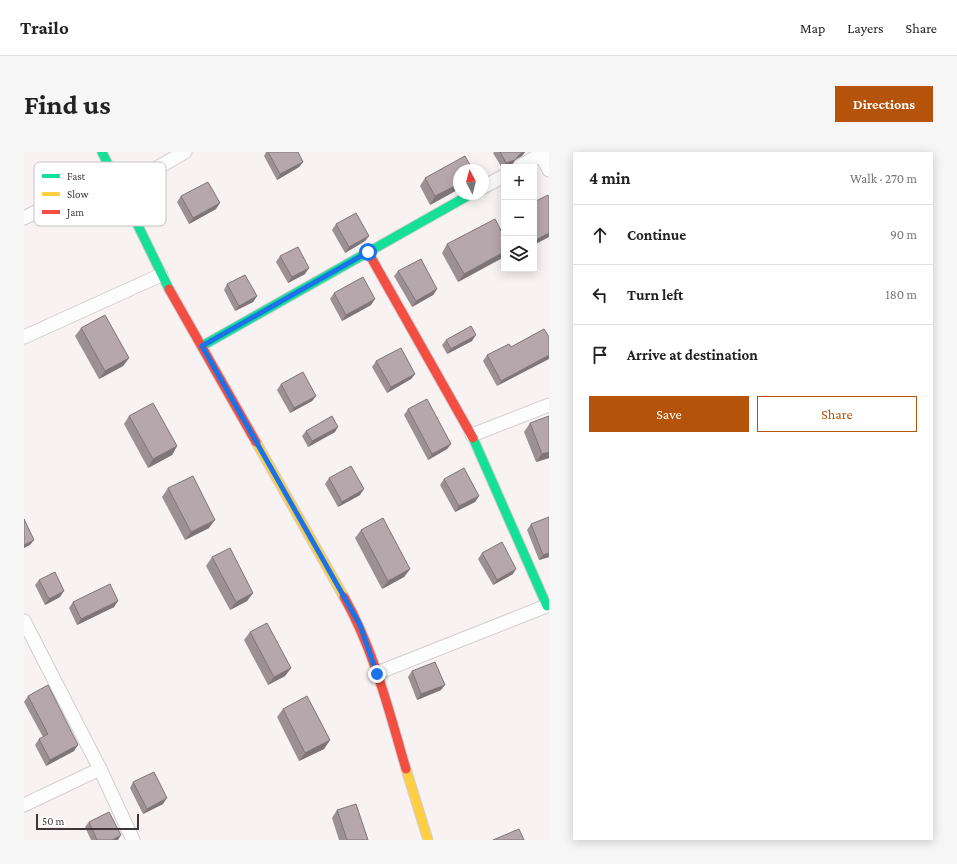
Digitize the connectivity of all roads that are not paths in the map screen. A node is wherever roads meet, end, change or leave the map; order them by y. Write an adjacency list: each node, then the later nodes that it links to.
1 (102, 152): 4 (street)
2 (185, 152): 5 (street)
3 (543, 153): 6 (street); 7 (street)
4 (107, 162)
5 (166, 163)
6 (524, 164)
7 (549, 170)
8 (501, 178): 9 (street)
9 (489, 184)
10 (460, 200): 14 (street)
11 (34, 213): 12 (street)
12 (24, 218)
13 (138, 226): 15 (street)
14 (368, 252): 17 (street); 19 (street)
15 (161, 275): 16 (street); 17 (street)
16 (24, 337)
17 (202, 346): 22 (street)
18 (549, 405): 19 (street)
19 (472, 435): 20 (street)
20 (548, 606): 22 (street)
21 (24, 621): 23 (street)
22 (377, 674): 26 (street)
23 (100, 768): 24 (street); 25 (street)
24 (24, 805)
25 (133, 840)
26 (428, 840)

